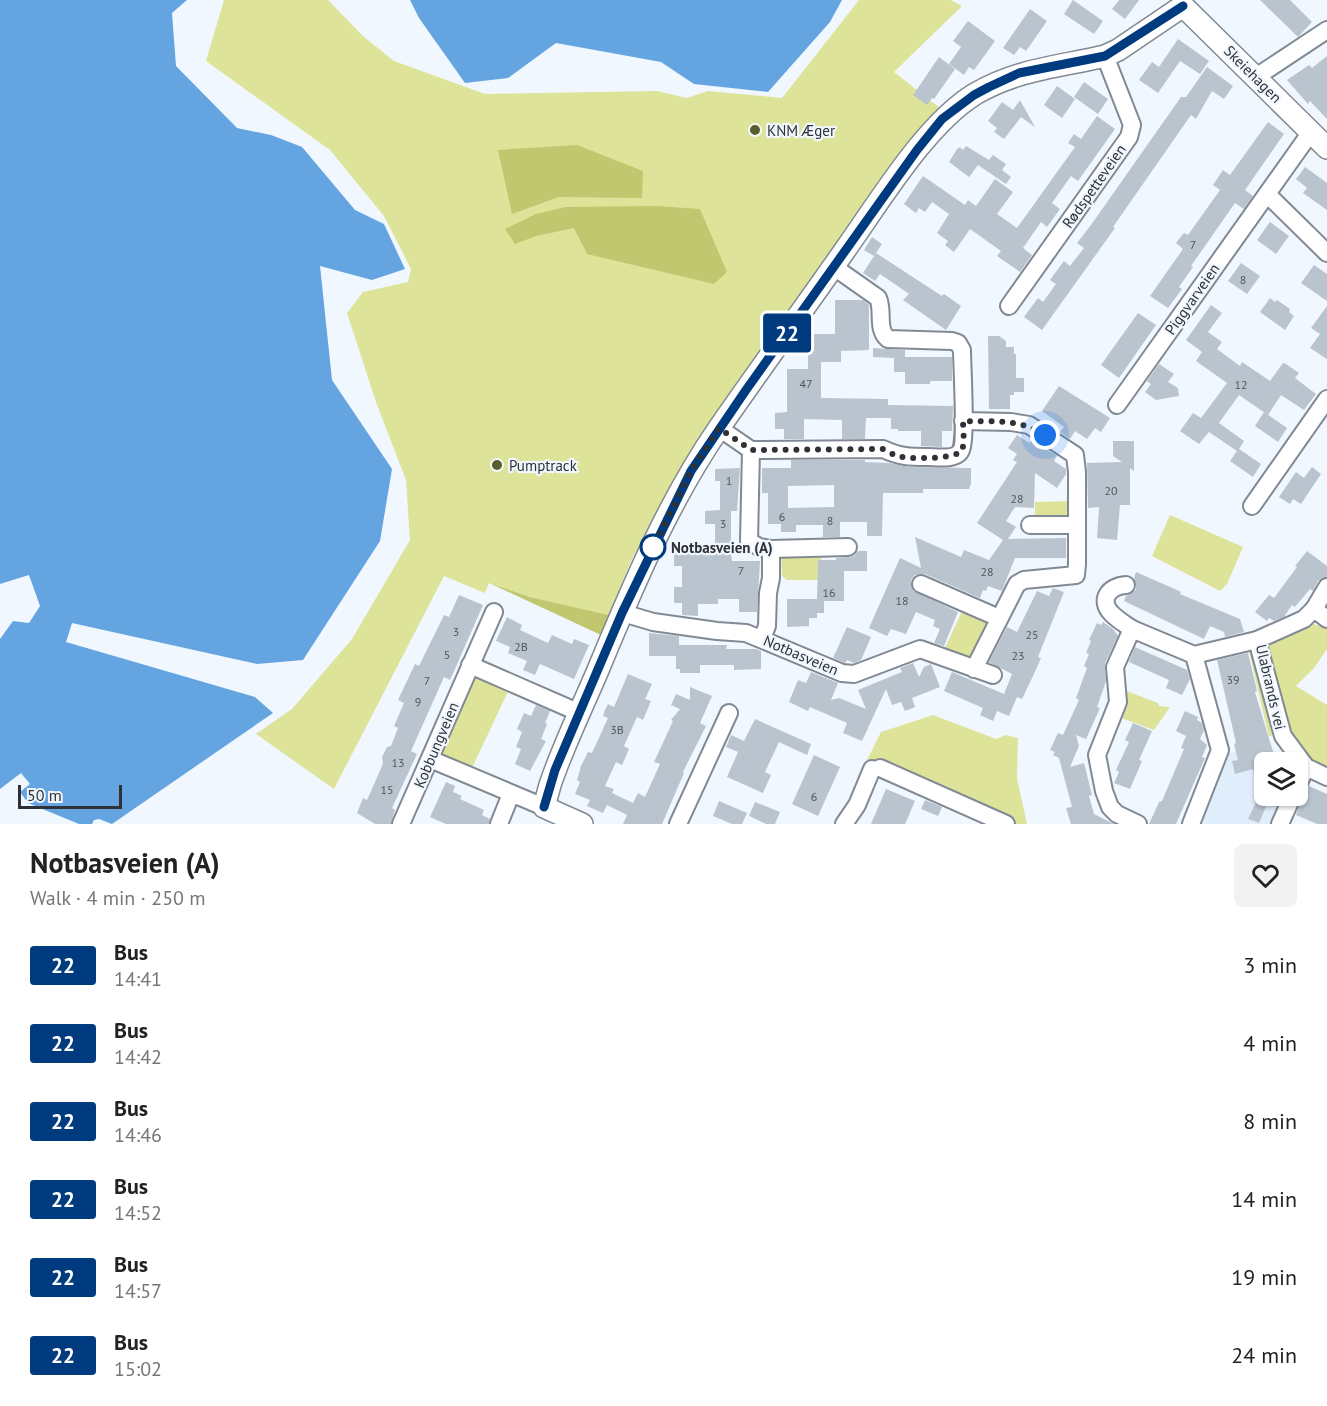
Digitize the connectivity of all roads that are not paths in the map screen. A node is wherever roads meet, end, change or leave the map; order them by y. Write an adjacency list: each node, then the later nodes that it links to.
1 (1181, 3): 3 (street); 4 (street, Skeiehagen)
2 (1327, 30): 4 (street)
3 (1105, 56): 9 (street); 10 (street, Rødspetteveien)
4 (1256, 77): 5 (street, Skeiehagen)
5 (1311, 132): 6 (street, Skeiehagen); 7 (street, Piggvarveien)
6 (1327, 148)
7 (1267, 194): 8 (street); 12 (street, Piggvarveien)
8 (1327, 253)
9 (834, 267): 13 (street); 14 (street)
10 (1009, 306)
11 (1327, 399): 16 (street)
12 (1118, 405)
13 (963, 421): 15 (street); 18 (street)
14 (719, 428): 15 (street); 25 (street)
15 (751, 450): 20 (street)
16 (1252, 506)
17 (1030, 525): 18 (street)
18 (1076, 525): 27 (street)
19 (848, 547): 20 (street)
20 (771, 549): 29 (street)
21 (921, 584): 27 (street)
22 (1126, 585): 28 (street)
23 (1327, 587): 26 (street, Ulabrands vei)
24 (494, 612): 32 (street, Kobbungveien)
25 (622, 613): 29 (street, Notbasveien); 35 (street)
26 (1320, 614): 30 (street, Ulabrands vei)
27 (999, 618): 33 (street)
28 (1132, 629): 31 (street); 50 (street)
29 (762, 639): 33 (street, Notbasveien)
30 (1257, 640): 31 (street); 37 (street, Ulabrands vei)
31 (1194, 656): 51 (street)
32 (470, 665): 35 (street); 38 (street, Kobbungveien)
33 (974, 669): 34 (street, Notbasveien)
34 (993, 675)
35 (580, 713): 43 (street)
36 (729, 713): 47 (street)
37 (1295, 752)
38 (430, 759): 41 (street); 44 (street, Kobbungveien)
39 (1308, 768): 40 (street, Ulabrands vei)
40 (1327, 777)
41 (511, 794): 43 (street); 45 (street)
42 (1288, 806): 52 (street)
43 (544, 807): 46 (street)
44 (401, 824)
45 (499, 824)
46 (582, 824)
47 (678, 824)
48 (844, 824): 49 (street)
49 (1006, 824)
50 (1138, 824)
51 (1191, 824)
52 (1280, 824)

